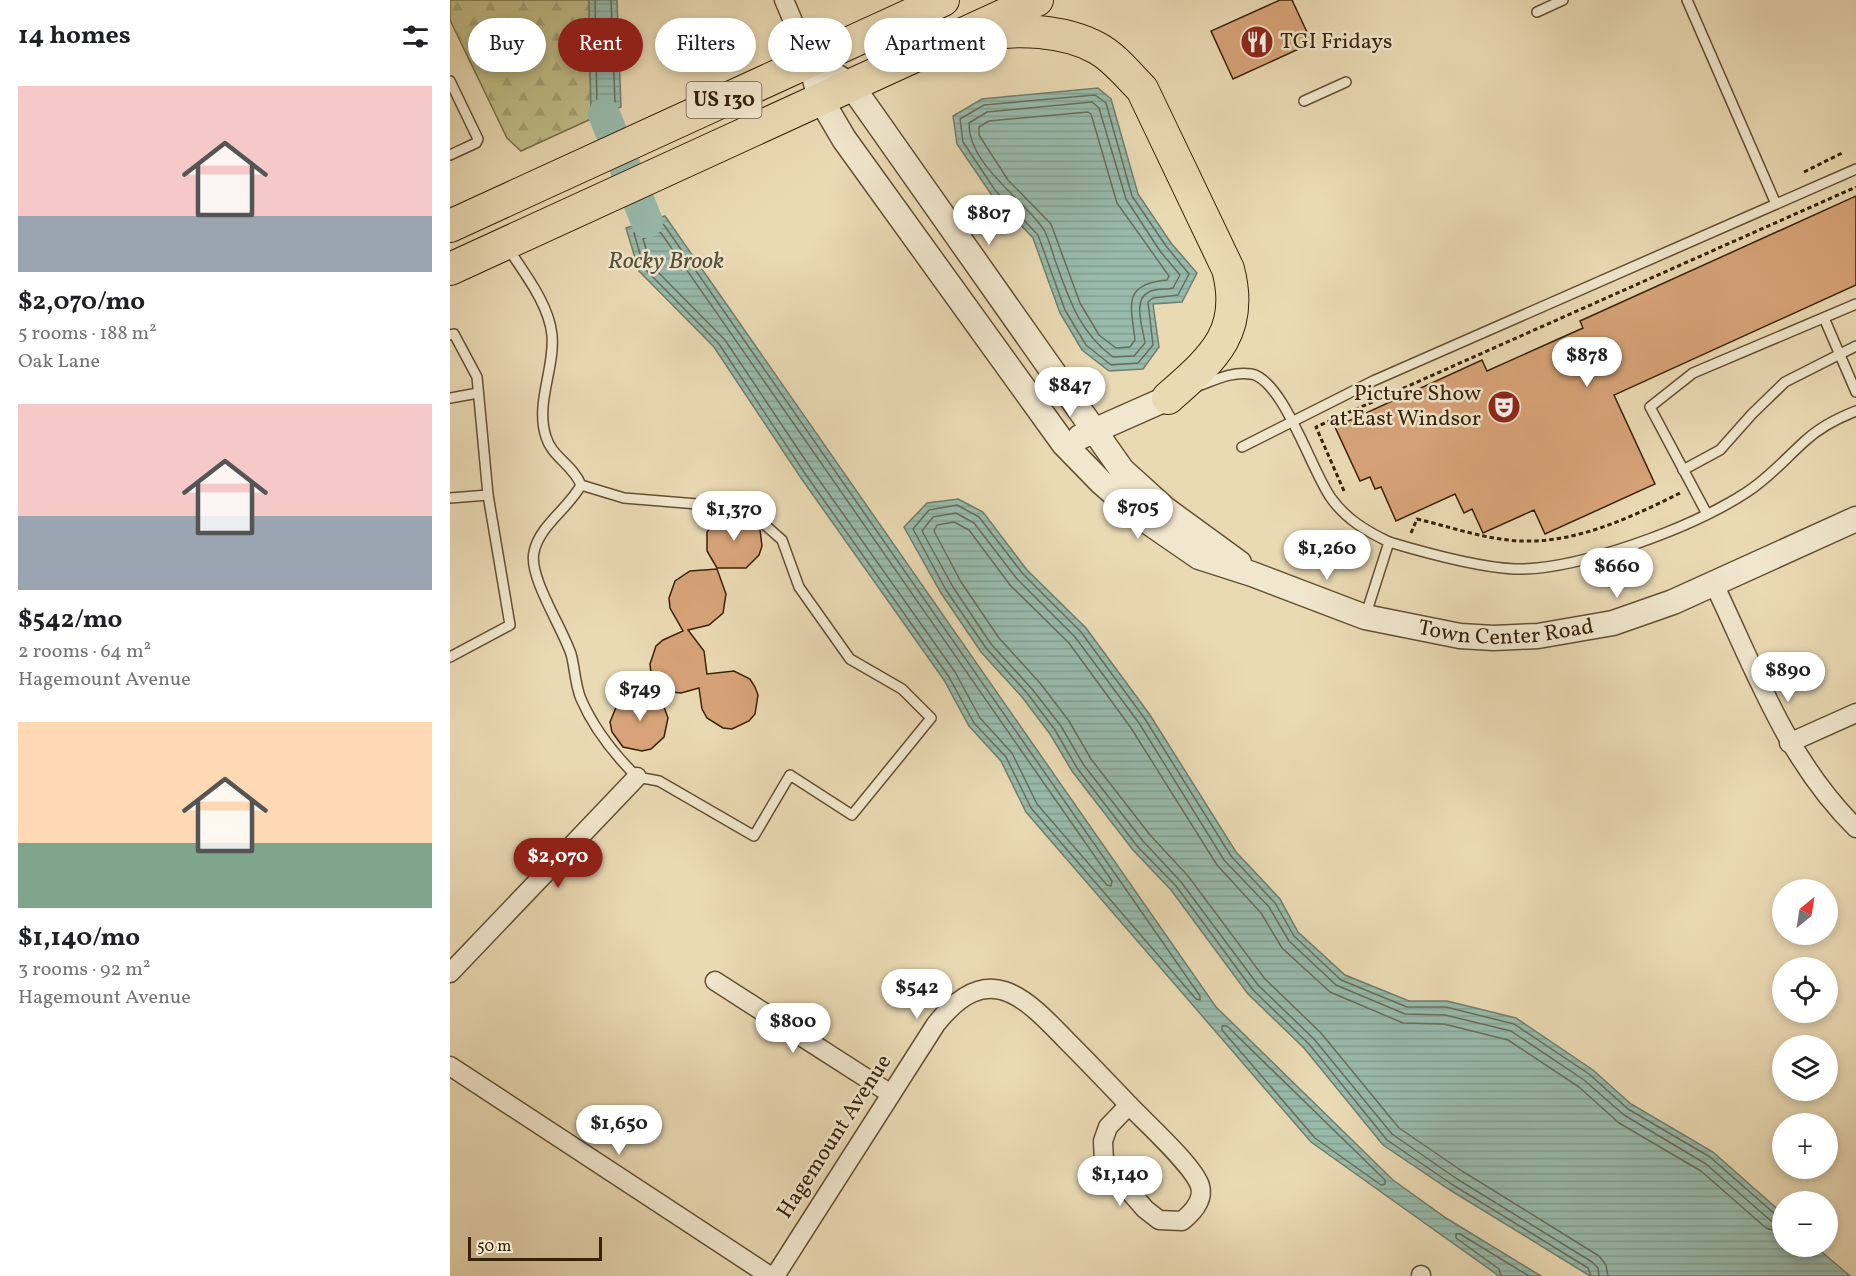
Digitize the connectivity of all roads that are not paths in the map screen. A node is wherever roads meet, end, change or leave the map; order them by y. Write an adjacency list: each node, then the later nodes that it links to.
1 (784, 0): 7 (street)
2 (943, 0): 10 (highway, US 130)
3 (1037, 0): 8 (highway, US 130)
4 (1563, 0): 6 (lane)
5 (1686, 0): 22 (lane)
6 (1537, 12)
7 (792, 18)
8 (998, 18)
9 (1007, 32): 34 (highway)
10 (852, 42)
11 (786, 72): 23 (highway, US 130)
12 (813, 72): 18 (street, Town Center Road)
13 (829, 72): 17 (street, Town Center Road)
14 (879, 72): 17 (highway, US 130)
15 (450, 81): 20 (lane)
16 (1346, 82): 19 (lane)
17 (851, 85): 18 (highway, US 130); 37 (street, Town Center Road)
18 (820, 98): 24 (highway, US 130); 38 (street, Town Center Road)
19 (1304, 101)
20 (450, 155)
21 (1856, 169): 22 (lane)
22 (1776, 204): 36 (lane)
23 (450, 226)
24 (506, 244): 25 (highway, US 130); 41 (lane)
25 (450, 268)
26 (1856, 304): 27 (lane)
27 (1824, 318): 30 (lane); 40 (lane)
28 (450, 335): 32 (lane)
29 (1856, 346): 30 (lane)
30 (1839, 354): 31 (lane); 40 (lane)
31 (1856, 392)
32 (478, 393): 33 (lane); 42 (lane)
33 (450, 398)
34 (1168, 398): 36 (lane); 37 (street)
35 (1856, 411): 44 (lane)
36 (1292, 420): 39 (lane); 46 (lane)
37 (1092, 431): 38 (street); 47 (street, Town Center Road)
38 (1064, 444): 47 (street, Town Center Road)
39 (1242, 447)
40 (1683, 470): 44 (lane)
41 (581, 485): 53 (lane); 53 (lane)
42 (488, 495): 43 (lane); 50 (lane)
43 (450, 498)
44 (1707, 514): 46 (lane)
45 (1856, 519): 48 (street, Town Center Road)
46 (1389, 542): 49 (lane)
47 (1252, 574): 49 (street, Town Center Road)
48 (1714, 584): 49 (street, Town Center Road); 52 (street)
49 (1365, 617)
50 (450, 657)
51 (1856, 713): 52 (street)
52 (1789, 743): 54 (street)
53 (637, 777): 55 (street)
54 (1856, 828)
55 (450, 973)
56 (716, 981): 58 (street)
57 (450, 1066): 60 (street)
58 (891, 1094): 59 (street, Hagemount Avenue); 61 (street, Hagemount Avenue)
59 (1129, 1105): 59 (street, Hagemount Avenue)
60 (770, 1276)
61 (775, 1276)

